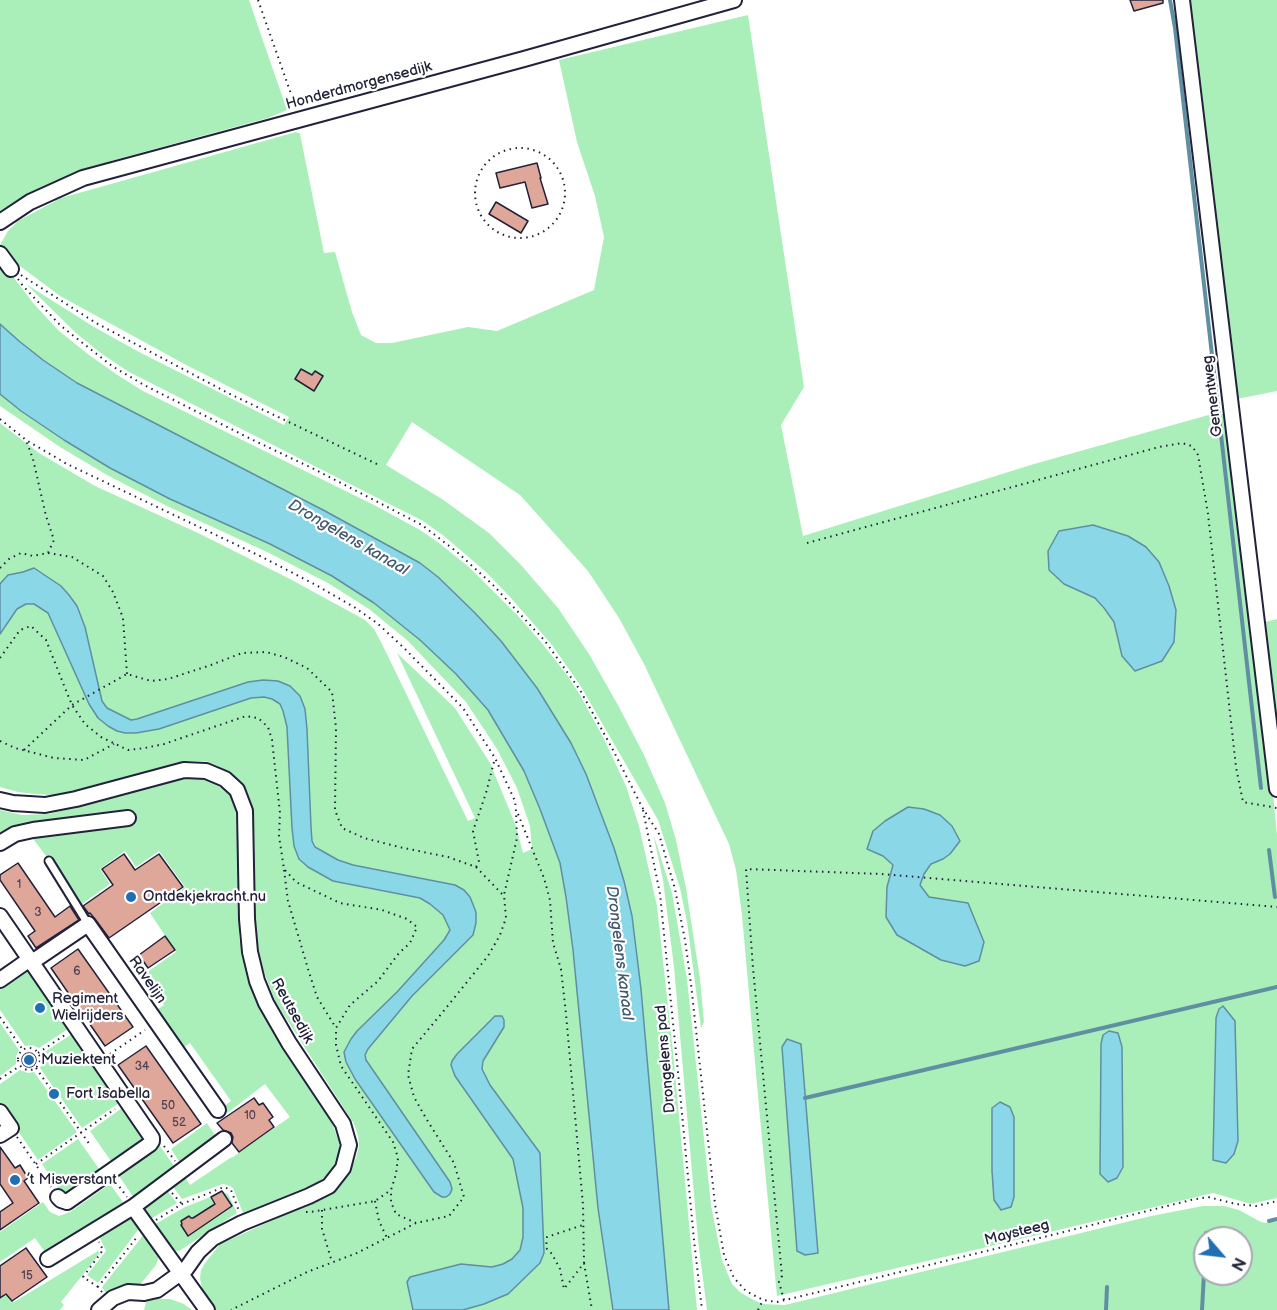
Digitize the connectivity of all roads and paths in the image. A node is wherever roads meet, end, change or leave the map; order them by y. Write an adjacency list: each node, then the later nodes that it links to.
1 (258, 0): 4 (path)
2 (734, 0): 4 (street, Honderdmorgensedijk)
3 (1182, 0): 22 (street, Gementweg)
4 (300, 119): 5 (street, Honderdmorgensedijk)
5 (0, 222)
6 (498, 233): 6 (path)
7 (0, 254): 8 (street)
8 (11, 269): 11 (path); 24 (path)
9 (0, 419): 10 (path)
10 (26, 440): 13 (path); 21 (path)
11 (381, 466)
12 (807, 543): 25 (path)
13 (48, 553): 14 (path); 16 (path)
14 (0, 568)
15 (0, 658): 17 (path)
16 (126, 674): 17 (path); 30 (path)
17 (72, 705): 19 (path); 20 (path)
18 (0, 741): 20 (path)
19 (114, 744): 20 (path); 31 (path)
20 (24, 750)
21 (495, 758): 26 (path); 30 (path)
22 (1277, 789)
23 (0, 800): 64 (street, Reutsedijk)
24 (642, 807): 75 (path); 81 (path, Drongelens pad)
25 (1277, 808)
26 (516, 811): 32 (path); 67 (path)
27 (128, 819): 28 (street)
28 (0, 843)
29 (49, 861): 35 (lane)
30 (476, 867): 32 (path)
31 (284, 869): 41 (path); 41 (path)
32 (504, 896): 66 (path)
33 (1277, 907): 76 (path)
34 (0, 916): 36 (street)
35 (88, 924): 36 (street); 39 (street, Ravelijn)
36 (31, 961): 37 (street); 40 (street)
37 (0, 980)
38 (0, 1017): 42 (path)
39 (157, 1022): 44 (path); 49 (street, Ravelijn)
40 (77, 1027): 43 (path); 44 (street)
41 (336, 1028): 59 (path)
42 (23, 1050): 43 (path); 45 (path)
43 (38, 1053): 46 (path)
44 (100, 1061): 48 (street)
45 (20, 1066): 46 (path); 47 (path)
46 (36, 1068): 52 (path)
47 (0, 1079)
48 (127, 1100): 52 (path); 54 (street)
49 (218, 1110)
50 (0, 1112): 51 (street)
51 (5, 1131): 56 (path)
52 (81, 1132): 55 (path); 56 (path)
53 (224, 1139): 57 (street)
54 (152, 1141): 57 (path); 58 (street)
55 (90, 1145)
56 (36, 1164): 60 (path)
57 (182, 1170): 63 (street)
58 (110, 1172): 60 (street); 63 (path)
59 (391, 1190): 61 (path); 66 (path)
60 (58, 1197)
61 (375, 1201): 65 (path); 69 (path)
62 (1277, 1201): 76 (path, Maysteeg)
63 (133, 1206): 68 (street); 73 (street)
64 (279, 1208): 65 (path); 73 (street, Reutsedijk)
65 (322, 1210): 71 (path)
66 (416, 1223): 69 (path)
67 (583, 1225): 72 (path); 72 (path)
68 (93, 1232): 70 (street); 74 (path)
69 (387, 1238): 71 (path)
70 (48, 1259)
71 (332, 1262): 79 (path)
72 (584, 1263): 80 (path)
73 (181, 1273): 77 (street, Reutsedijk); 78 (street)
74 (98, 1287)
75 (763, 1300): 76 (path, Maysteeg); 82 (path)
76 (784, 1300)
77 (99, 1310)
78 (207, 1310)
79 (231, 1310)
80 (592, 1310)
81 (702, 1310)
82 (758, 1310)

